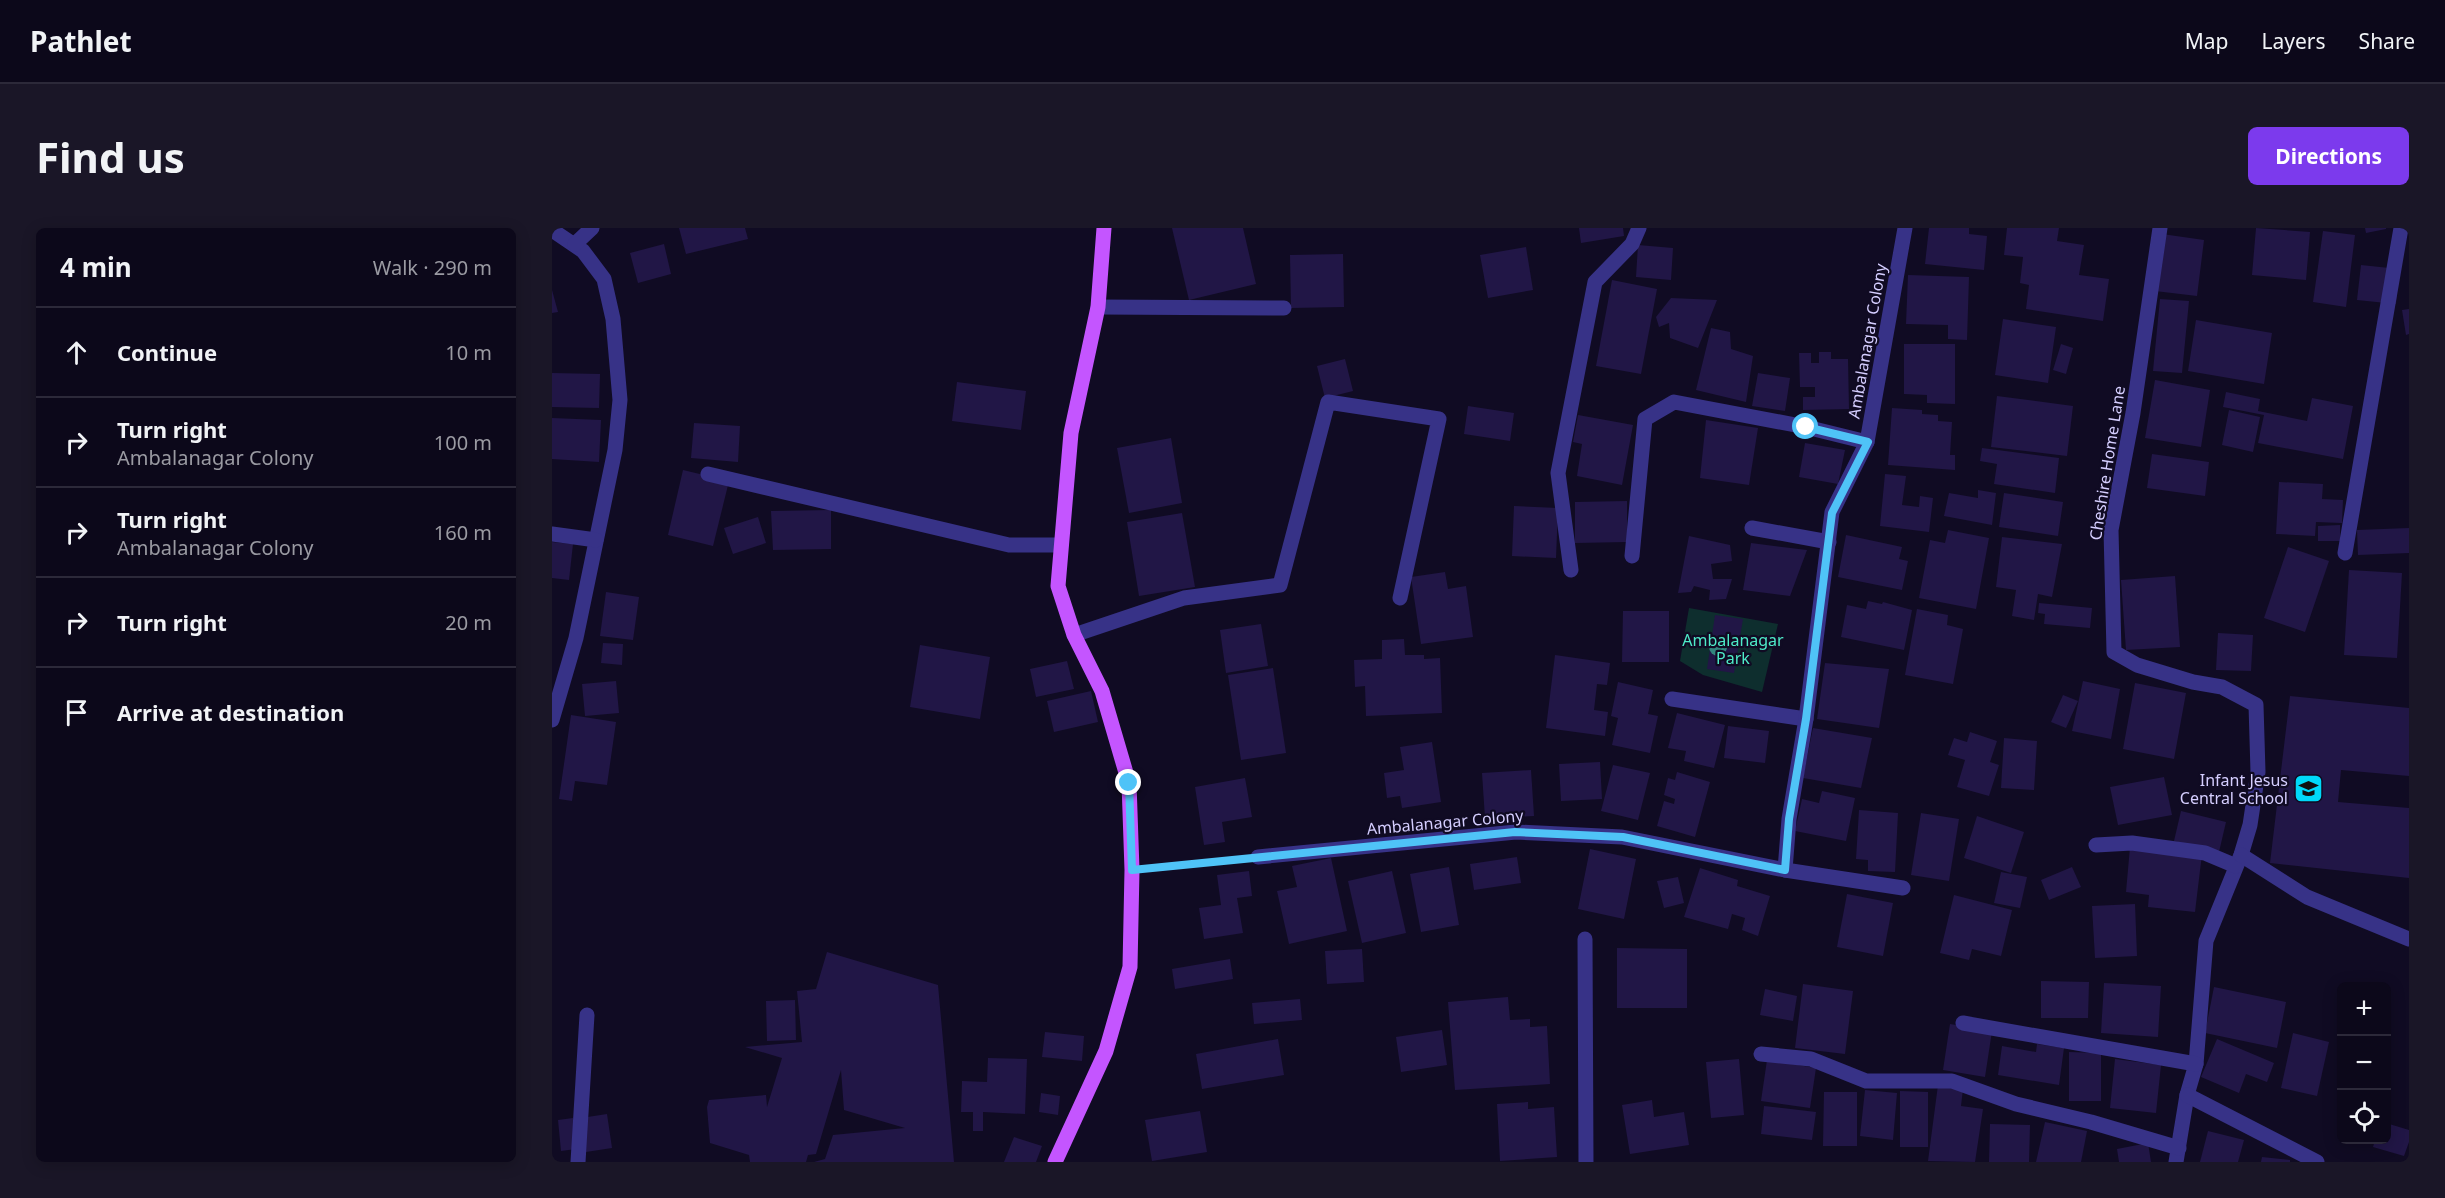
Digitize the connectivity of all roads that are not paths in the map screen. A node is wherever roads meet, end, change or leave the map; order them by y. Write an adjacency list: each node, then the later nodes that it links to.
1 (592, 228): 8 (street)
2 (1104, 228): 9 (main road)
3 (1639, 228): 20 (street)
4 (1905, 228): 11 (street, Ambalanagar Colony)
5 (2160, 228): 28 (street, Cheshire Home Lane)
6 (2401, 228): 18 (street)
7 (553, 233): 8 (street)
8 (575, 244): 15 (street)
9 (1098, 308): 10 (street); 17 (main road)
10 (1284, 308)
11 (1868, 442): 16 (street, Ambalanagar Colony); 19 (street)
12 (708, 474): 17 (street)
13 (1752, 528): 16 (street)
14 (552, 534): 15 (street)
15 (596, 540): 25 (street)
16 (1829, 542): 24 (street, Ambalanagar Colony)
17 (1060, 545): 22 (main road)
18 (2345, 553)
19 (1632, 556)
20 (1571, 570)
21 (1400, 598): 22 (street)
22 (1074, 635): 40 (main road)
23 (1672, 699): 24 (street)
24 (1806, 719): 29 (street, Ambalanagar Colony)
25 (552, 720)
26 (2096, 845): 28 (street)
27 (1258, 857): 29 (street, Ambalanagar Colony)
28 (2239, 861): 32 (street); 36 (street, Cheshire Home Lane)
29 (1785, 870): 30 (street)
30 (1903, 888)
31 (1585, 939): 41 (street)
32 (2409, 939)
33 (588, 1015): 39 (street)
34 (1963, 1023): 36 (street)
35 (1761, 1053): 38 (street)
36 (2196, 1064): 37 (street, Cheshire Home Lane)
37 (2187, 1095): 38 (street, Cheshire Home Lane); 42 (street)
38 (2177, 1155)
39 (578, 1162)
40 (1055, 1162)
41 (1586, 1162)
42 (2317, 1162)

